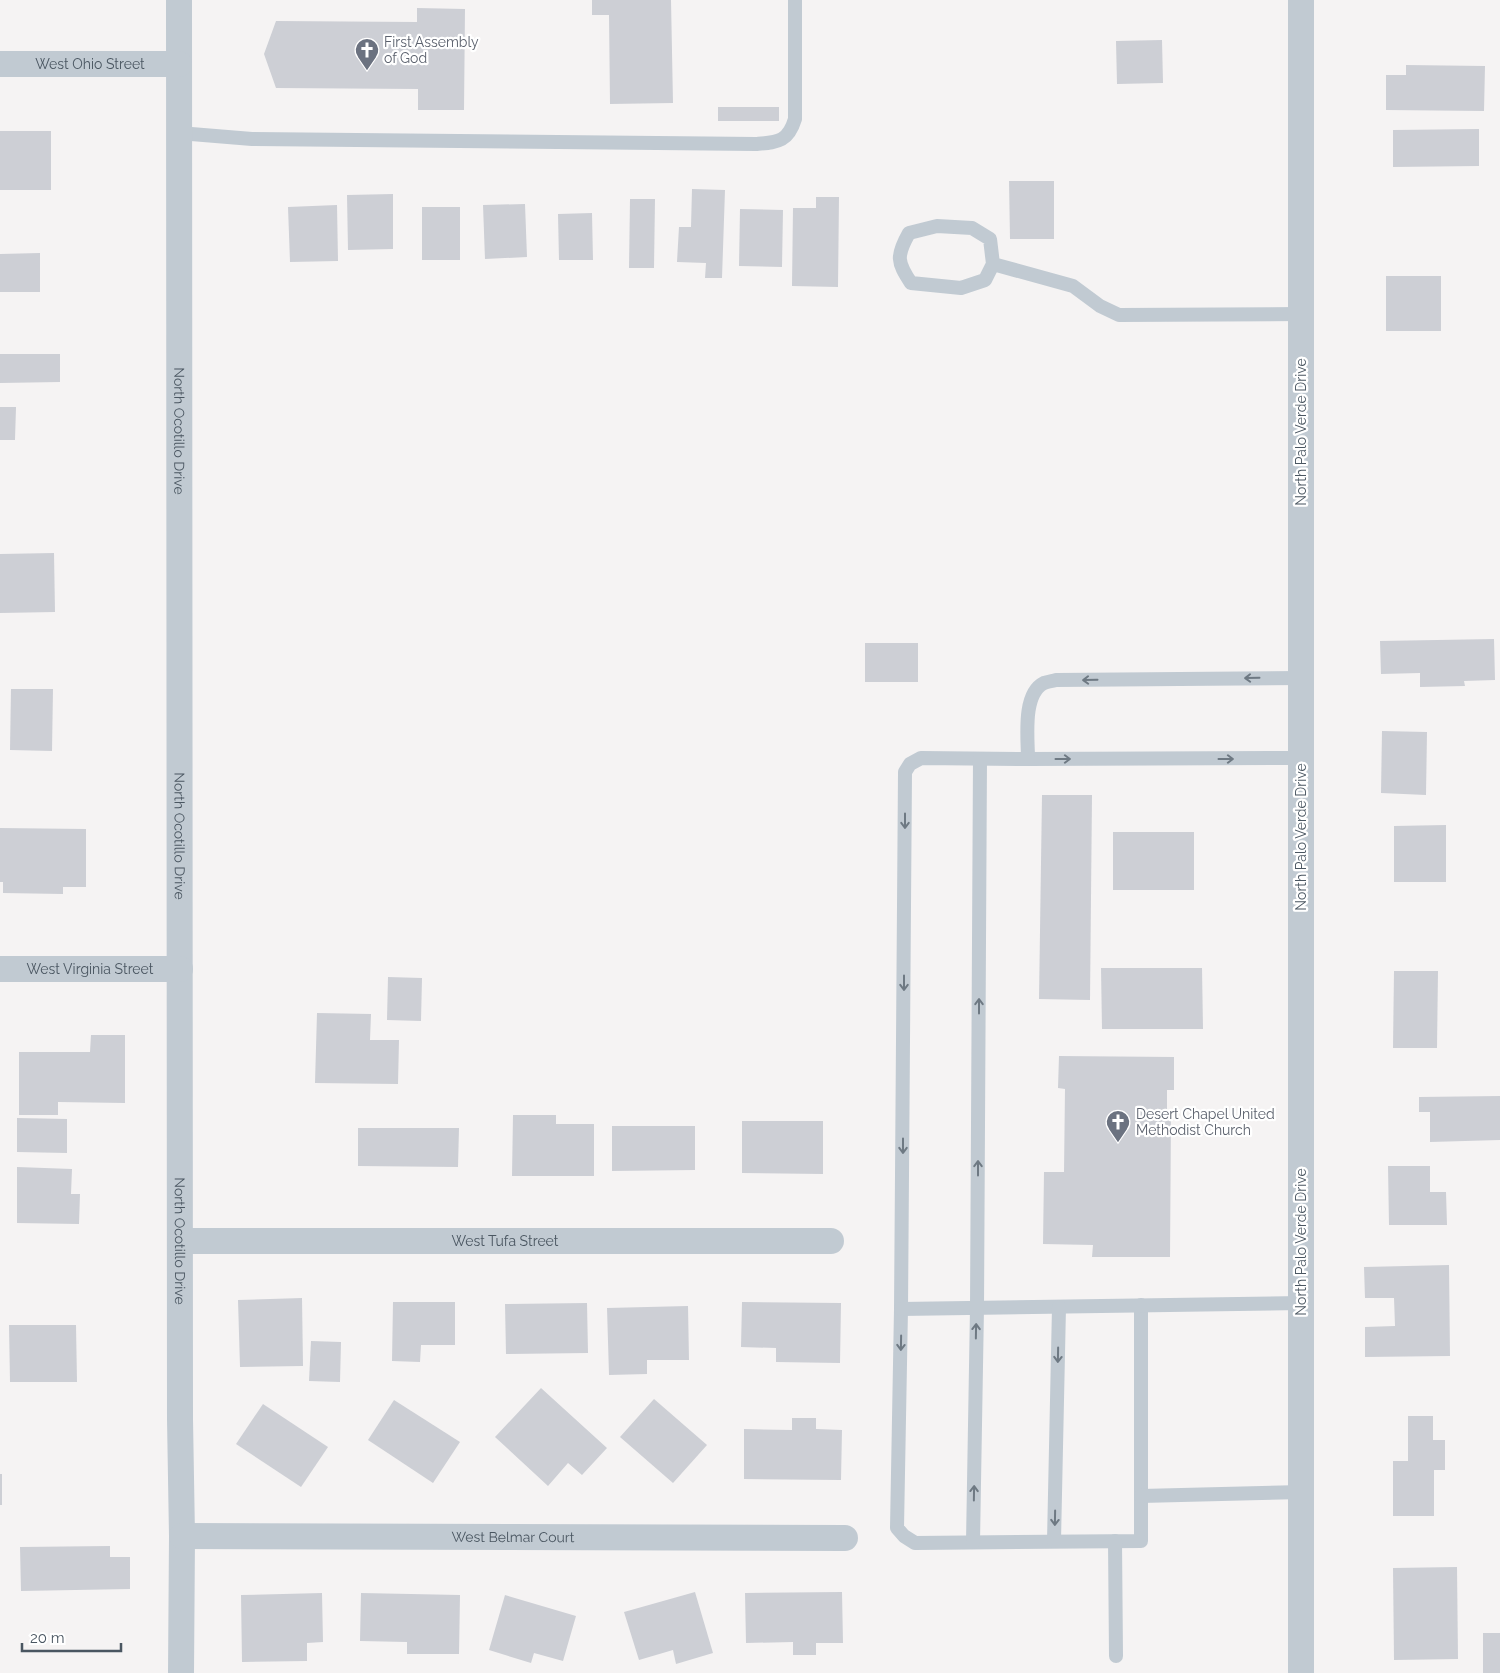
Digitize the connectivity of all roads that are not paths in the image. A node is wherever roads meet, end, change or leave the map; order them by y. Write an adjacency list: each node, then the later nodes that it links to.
1 (179, 0): 5 (street, North Ocotillo Drive)
2 (795, 0): 6 (lane)
3 (1301, 0): 8 (street, North Palo Verde Drive)
4 (0, 64): 5 (street, West Ohio Street)
5 (179, 64): 6 (street, North Ocotillo Drive)
6 (179, 133): 13 (street, North Ocotillo Drive)
7 (993, 264): 7 (lane); 8 (lane)
8 (1301, 314): 9 (street, North Palo Verde Drive)
9 (1301, 678): 10 (street, North Palo Verde Drive); 12 (lane, one-way to 12)
10 (1301, 758): 12 (lane, one-way to 10); 17 (street, North Palo Verde Drive)
11 (980, 759): 12 (lane); 20 (lane, one-way to 11); 21 (lane, one-way to 21)
12 (1028, 759)
13 (180, 969): 14 (street, West Virginia Street); 15 (street, North Ocotillo Drive)
14 (0, 970)
15 (180, 1241): 16 (street, West Tufa Street); 24 (street, North Ocotillo Drive)
16 (831, 1241)
17 (1301, 1303): 18 (lane); 22 (street, North Palo Verde Drive)
18 (1141, 1305): 19 (lane); 23 (lane)
19 (1059, 1306): 20 (lane); 26 (lane, one-way to 26)
20 (977, 1308): 21 (lane); 28 (lane, one-way to 20)
21 (901, 1309): 28 (lane, one-way to 28)
22 (1302, 1492): 23 (lane); 31 (street, North Palo Verde Drive)
23 (1141, 1496): 27 (lane)
24 (182, 1536): 25 (street, West Belmar Court); 30 (street, North Ocotillo Drive)
25 (845, 1538)
26 (1054, 1541): 27 (lane); 28 (lane)
27 (1115, 1541): 29 (lane)
28 (973, 1542)
29 (1116, 1656)
30 (181, 1673)
31 (1301, 1673)

